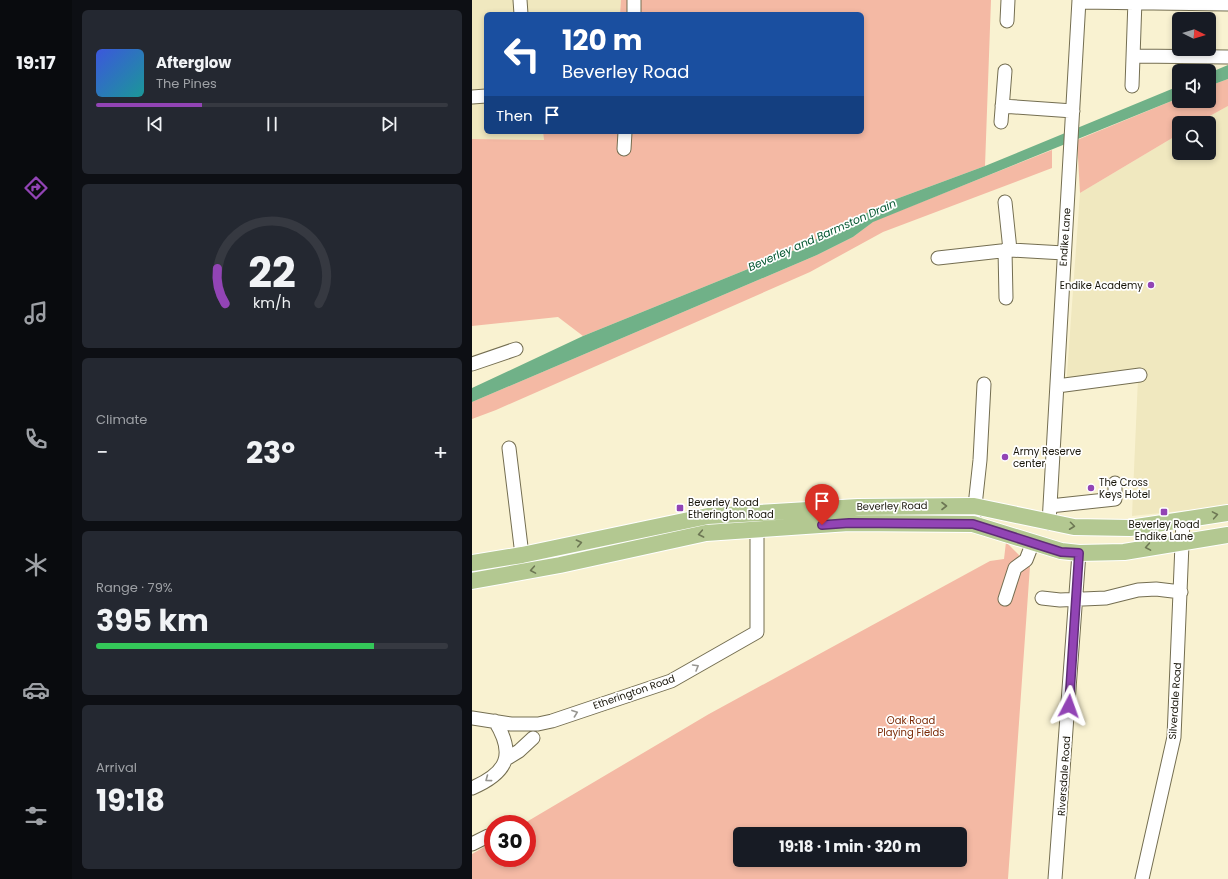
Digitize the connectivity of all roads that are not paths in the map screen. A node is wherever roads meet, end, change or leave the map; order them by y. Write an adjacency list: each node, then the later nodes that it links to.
1 (520, 0): 7 (street)
2 (634, 0): 8 (street)
3 (1008, 0): 9 (street)
4 (1079, 1): 5 (street); 17 (street, Endike Lane)
5 (1135, 1): 6 (street); 10 (street)
6 (1228, 4)
7 (521, 12)
8 (634, 12)
9 (1007, 21)
10 (1133, 56): 11 (street); 13 (street)
11 (1228, 57)
12 (1005, 72): 16 (street)
13 (1132, 86)
14 (484, 96): 15 (street)
15 (472, 97)
16 (1002, 106): 17 (street); 18 (street)
17 (1072, 111): 23 (street, Endike Lane)
18 (1001, 122)
19 (625, 134): 20 (street)
20 (624, 149)
21 (1006, 202): 22 (street)
22 (1007, 250): 23 (street); 24 (street); 25 (street)
23 (1064, 253): 30 (street, Endike Lane)
24 (938, 258)
25 (1006, 298)
26 (516, 350): 27 (street)
27 (472, 364)
28 (1140, 375): 30 (street)
29 (984, 384): 34 (street)
30 (1057, 386): 35 (street, Endike Lane)
31 (509, 448): 53 (street)
32 (1116, 483): 35 (street)
33 (899, 506): 34 (main road, Beverley Road, one-way to 34); 36 (main road, Beverley Road); 40 (main road)
34 (974, 506): 41 (main road, Beverley Road); 42 (street)
35 (1050, 506): 41 (street, Endike Lane)
36 (794, 510): 38 (main road, Beverley Road); 43 (main road)
37 (1228, 513): 39 (main road, Beverley Road, one-way to 37)
38 (719, 515): 46 (main road); 50 (main road, Beverley Road, one-way to 38)
39 (1183, 520): 44 (main road, Beverley Road); 48 (street, Silverdale Road)
40 (899, 523): 42 (main road, Beverley Road); 43 (main road, Beverley Road)
41 (1049, 523): 44 (main road, Beverley Road, one-way to 44)
42 (973, 524): 49 (main road, Beverley Road)
43 (795, 527): 45 (main road, Beverley Road)
44 (1100, 528): 51 (main road)
45 (756, 530): 46 (main road, Beverley Road); 63 (street, Etherington Road, one-way to 45)
46 (720, 532): 55 (main road, Beverley Road, one-way to 55)
47 (1228, 535): 48 (main road, Beverley Road)
48 (1183, 541): 51 (main road, Beverley Road, one-way to 51); 57 (street, Silverdale Road)
49 (1033, 542): 52 (main road, Beverley Road); 59 (street)
50 (556, 548): 53 (main road, Beverley Road); 55 (street)
51 (1107, 552): 52 (main road, Beverley Road)
52 (1079, 553): 60 (street, Riversdale Road)
53 (522, 554): 54 (main road, Beverley Road)
54 (472, 563)
55 (560, 565): 56 (main road, Beverley Road, one-way to 56)
56 (472, 581)
57 (1181, 592): 60 (street); 71 (street, Silverdale Road)
58 (1042, 598): 60 (street)
59 (1005, 599)
60 (1076, 599): 70 (street, Riversdale Road)
61 (472, 718): 62 (street, Etherington Road)
62 (495, 721): 63 (street, Etherington Road); 65 (street)
63 (511, 724): 65 (street)
64 (533, 738): 66 (street)
65 (505, 742): 66 (street)
66 (506, 759): 67 (street, one-way to 67)
67 (472, 788)
68 (484, 838): 69 (street)
69 (472, 844)
70 (1055, 879)
71 (1142, 879)

